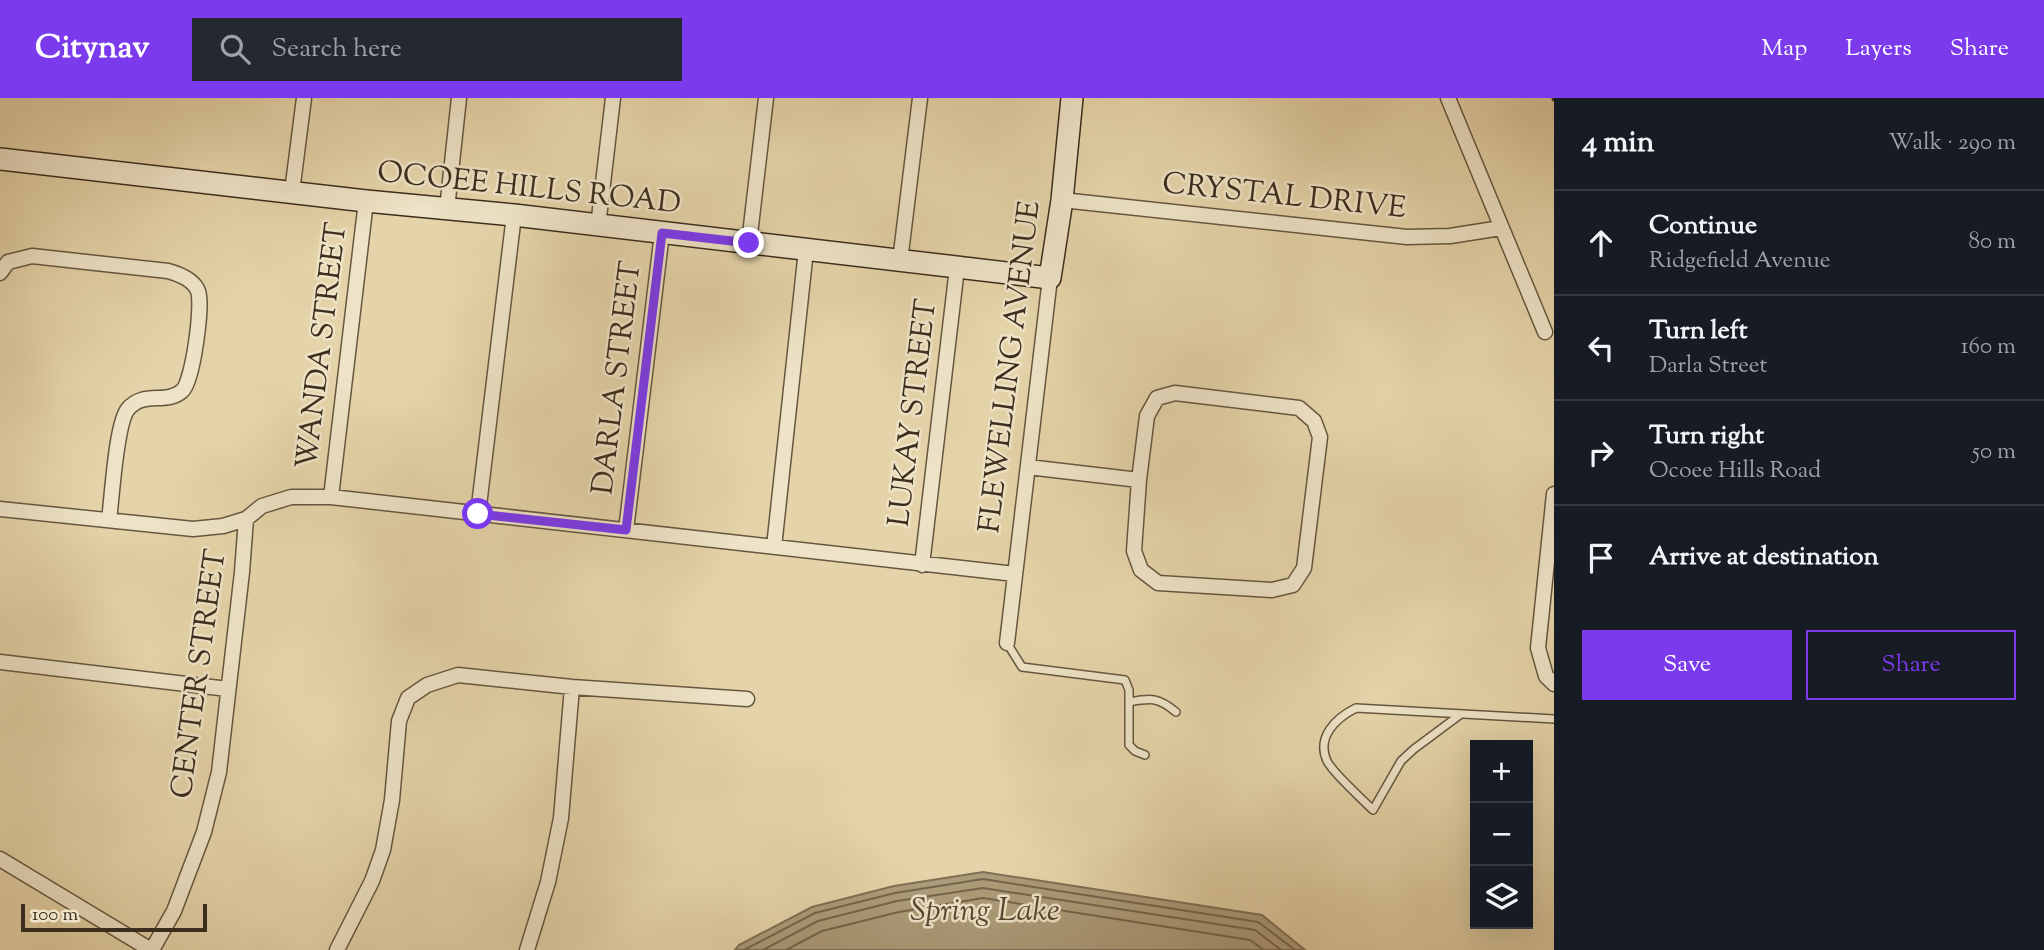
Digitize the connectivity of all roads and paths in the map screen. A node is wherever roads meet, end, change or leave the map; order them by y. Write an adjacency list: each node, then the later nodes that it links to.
1 (304, 98): 9 (street)
2 (459, 98): 12 (street)
3 (612, 98): 14 (street)
4 (766, 98): 17 (street)
5 (920, 98): 19 (street)
6 (1072, 98): 10 (street, FLEWELLING AVENUE)
7 (1448, 98): 15 (street)
8 (0, 159): 9 (street, OCOEE HILLS ROAD)
9 (292, 192): 11 (street, OCOEE HILLS ROAD)
10 (1062, 200): 15 (street, CRYSTAL DRIVE); 22 (street, FLEWELLING AVENUE)
11 (366, 201): 12 (street, OCOEE HILLS ROAD); 27 (street, WANDA STREET)
12 (447, 209): 13 (street, OCOEE HILLS ROAD)
13 (514, 215): 14 (street, OCOEE HILLS ROAD); 29 (street)
14 (598, 226): 16 (street, OCOEE HILLS ROAD)
15 (1501, 228): 23 (street)
16 (662, 233): 17 (street, OCOEE HILLS ROAD); 32 (street, DARLA STREET)
17 (749, 243): 18 (street, OCOEE HILLS ROAD)
18 (806, 250): 19 (street, OCOEE HILLS ROAD); 33 (street)
19 (900, 261): 20 (street, OCOEE HILLS ROAD)
20 (957, 268): 22 (street, OCOEE HILLS ROAD); 34 (street, LUKAY STREET)
21 (0, 273): 31 (street)
22 (1051, 278): 24 (street, FLEWELLING AVENUE)
23 (1545, 332)
24 (1028, 467): 25 (street); 35 (street, FLEWELLING AVENUE)
25 (1139, 480): 25 (street)
26 (1554, 494): 38 (street)
27 (331, 497): 29 (street); 30 (street)
28 (0, 509): 31 (street)
29 (478, 514): 32 (street)
30 (246, 519): 31 (street); 40 (street, CENTER STREET)
31 (109, 520)
32 (626, 530): 33 (street)
33 (774, 547): 34 (street)
34 (922, 565): 35 (street)
35 (1015, 574): 36 (street, FLEWELLING AVENUE)
36 (1007, 643): 42 (lane)
37 (0, 662): 40 (street)
38 (1554, 684)
39 (572, 687): 41 (street); 49 (street); 50 (street)
40 (228, 689): 48 (street, CENTER STREET)
41 (747, 699)
42 (1129, 702): 43 (lane); 46 (lane)
43 (1176, 712)
44 (1461, 714): 44 (lane); 45 (lane)
45 (1554, 719)
46 (1145, 755)
47 (0, 859): 48 (street)
48 (152, 950)
49 (337, 950)
50 (527, 950)

